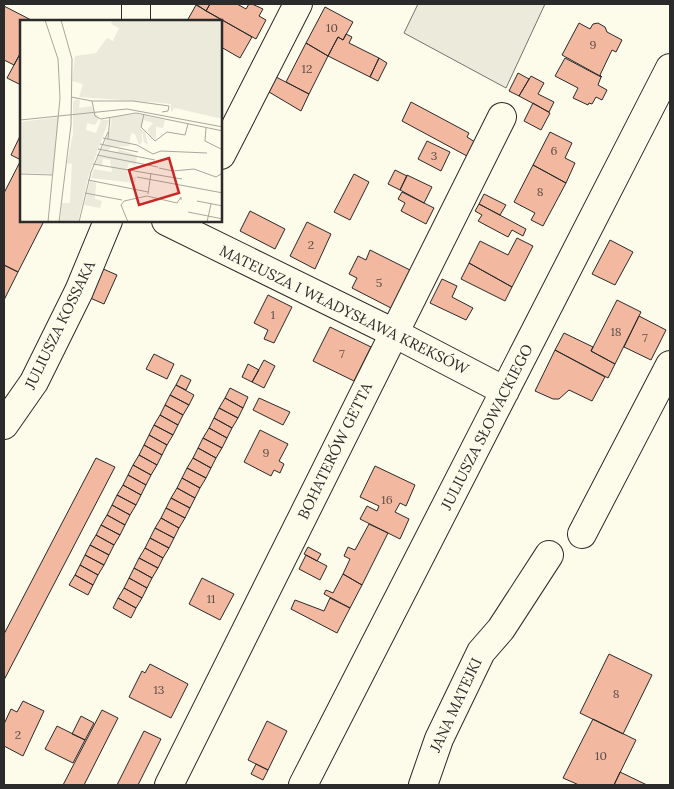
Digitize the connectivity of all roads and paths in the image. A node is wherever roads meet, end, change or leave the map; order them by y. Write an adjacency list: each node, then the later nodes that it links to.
1 (136, 4): 3 (street)
2 (298, 4): 6 (street)
3 (136, 20)
4 (670, 68): 11 (street, JULIUSZA SŁOWACKIEGO)
5 (502, 117): 9 (street, BOHATERÓW GETTA)
6 (222, 153)
7 (108, 222): 12 (street, JULIUSZA KOSSAKA)
8 (178, 224): 9 (street, MATEUSZA I WŁADYSŁAWA KREKSÓW)
9 (394, 332): 11 (street, MATEUSZA I WŁADYSŁAWA KREKSÓW); 15 (street, BOHATERÓW GETTA)
10 (670, 365): 13 (street)
11 (505, 391): 16 (street, JULIUSZA SŁOWACKIEGO)
12 (4, 426)
13 (582, 534)
14 (549, 555): 17 (street, JANA MATEJKI)
15 (169, 785)
16 (303, 785)
17 (423, 785)

